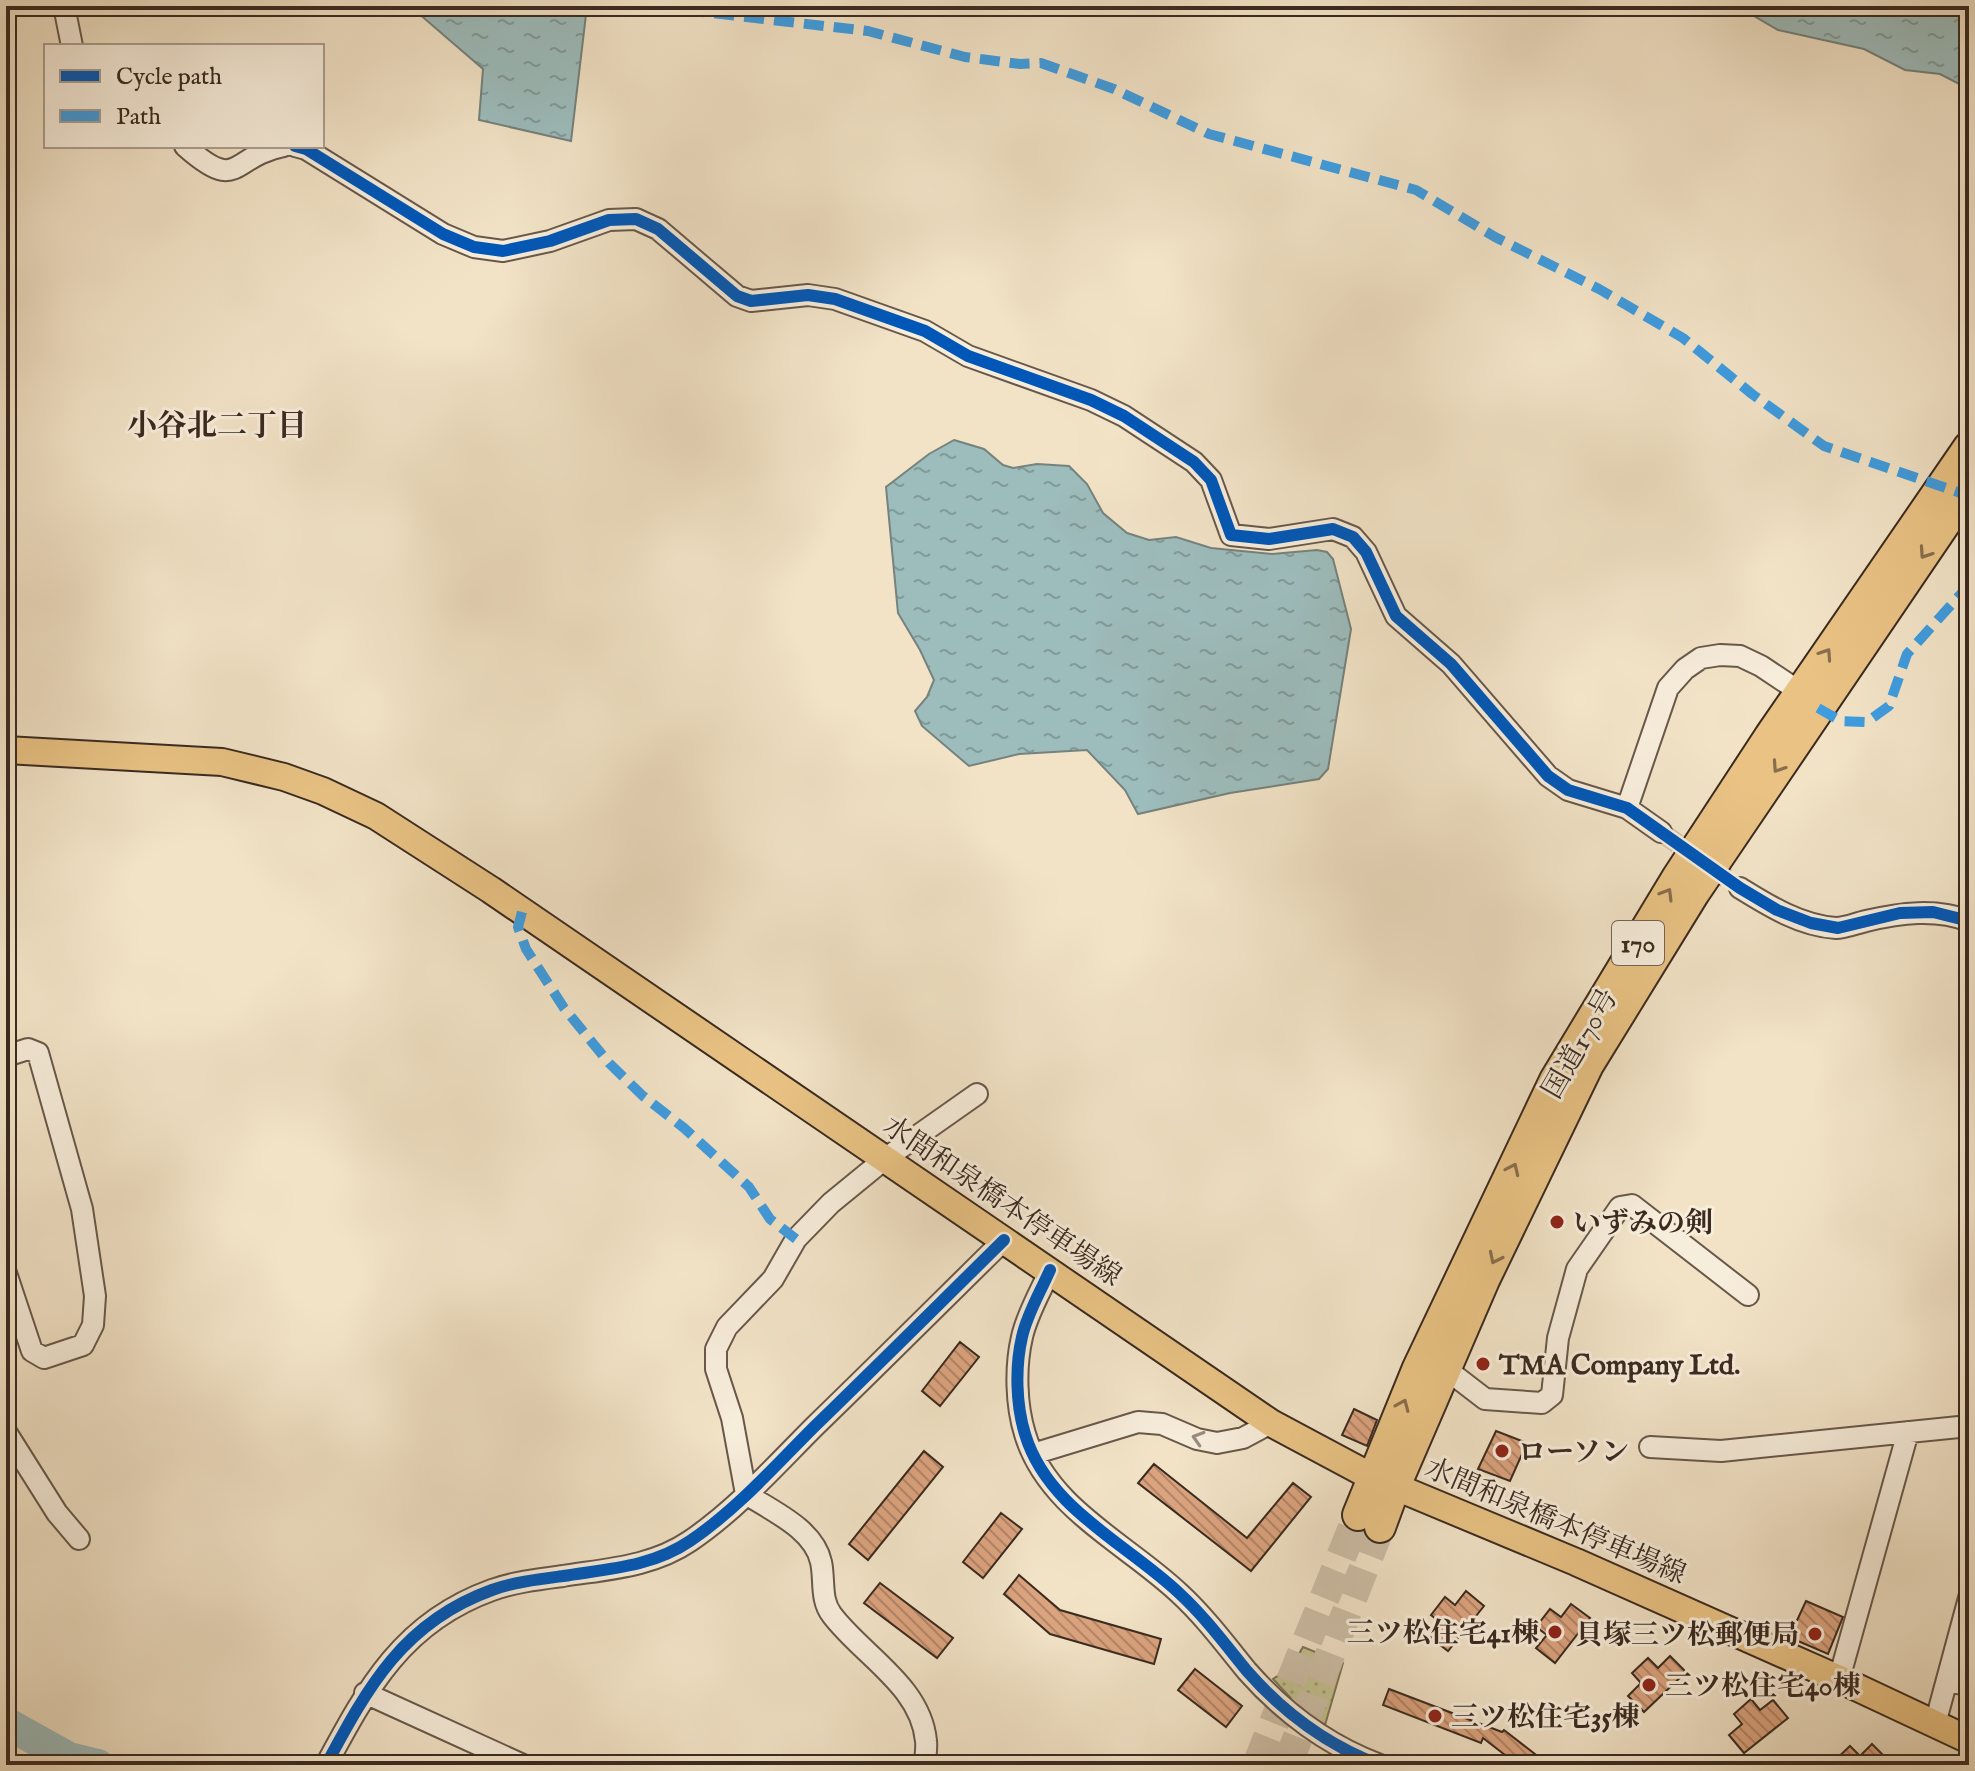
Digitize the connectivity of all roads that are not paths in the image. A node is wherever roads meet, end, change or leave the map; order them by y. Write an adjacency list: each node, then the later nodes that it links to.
1 (64, 6): 2 (street)
2 (72, 44)
3 (187, 148): 4 (street)
4 (273, 148)
5 (302, 148): 10 (street)
6 (1969, 447): 8 (highway, 国道170号 / 170, one-way to 6)
7 (1969, 488): 21 (highway, 国道170号 / 170, one-way to 21)
8 (1800, 692): 10 (street); 28 (highway, 国道170号 / 170, one-way to 8)
9 (6, 750): 16 (main road, 水間和泉橋本停車場線)
10 (1627, 808): 11 (street)
11 (1661, 832)
12 (1740, 888): 13 (street)
13 (1969, 921)
14 (6, 1056): 19 (street)
15 (977, 1094): 16 (street)
16 (886, 1158): 17 (main road, 水間和泉橋本停車場線); 29 (street)
17 (1004, 1240): 18 (main road, 水間和泉橋本停車場線); 29 (street)
18 (1050, 1270): 22 (main road, 水間和泉橋本停車場線); 27 (street)
19 (6, 1273)
20 (1748, 1295): 21 (street)
21 (1446, 1369): 28 (highway, 国道170号 / 170)
22 (1271, 1423): 27 (street, one-way to 27); 28 (main road, 水間和泉橋本停車場線)
23 (1969, 1426): 25 (street)
24 (6, 1432): 31 (street)
25 (1908, 1432): 26 (street); 33 (street)
26 (1650, 1447)
27 (1033, 1454): 42 (street)
28 (1384, 1481): 30 (highway, 国道170号 / 170); 33 (main road, 水間和泉橋本停車場線)
29 (746, 1494): 36 (street); 41 (street)
30 (1369, 1521)
31 (79, 1539)
32 (1969, 1598): 34 (street)
33 (1839, 1679): 37 (main road, 水間和泉橋本停車場線)
34 (1947, 1680): 35 (street); 37 (street)
35 (1969, 1686)
36 (365, 1693): 39 (street); 40 (street)
37 (1935, 1724): 38 (main road, 水間和泉橋本停車場線)
38 (1969, 1740)
39 (326, 1765)
40 (523, 1765)
41 (925, 1765)
42 (1380, 1765)

